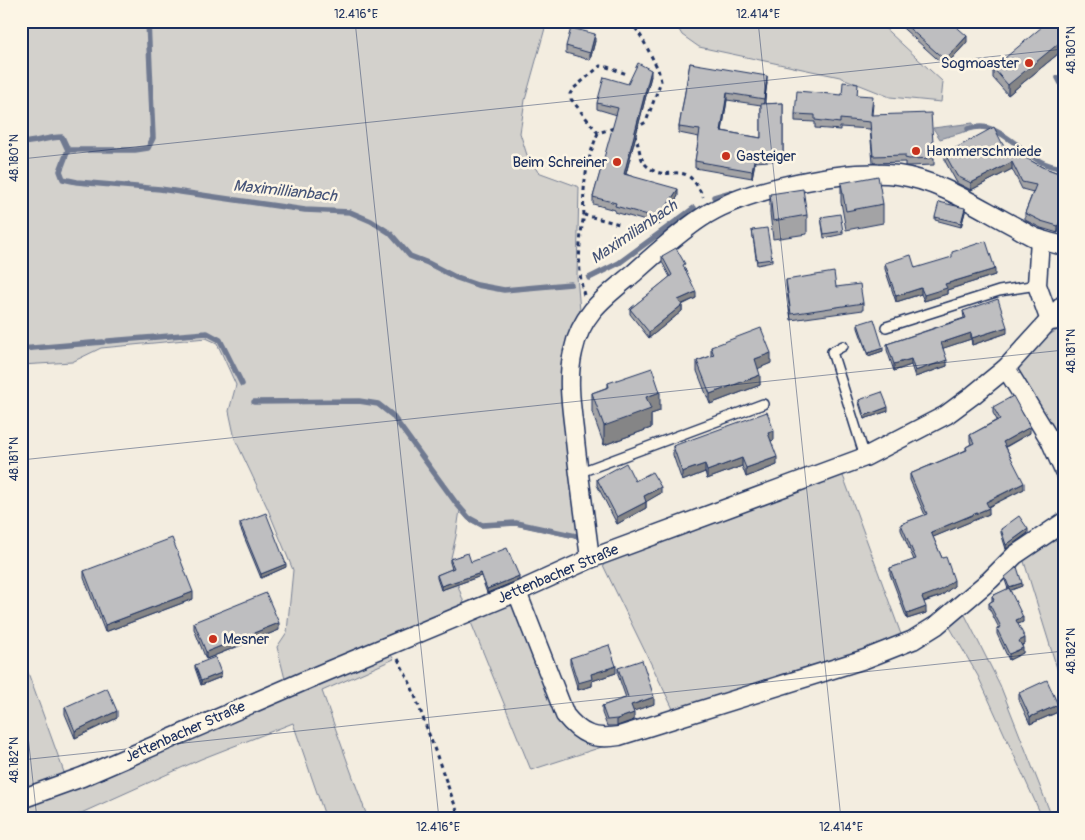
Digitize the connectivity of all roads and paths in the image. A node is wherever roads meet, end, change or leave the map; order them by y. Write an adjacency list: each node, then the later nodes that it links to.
1 (631, 21): 5 (path)
2 (627, 74): 4 (path)
3 (624, 129): 4 (path)
4 (598, 133): 6 (path)
5 (710, 213): 8 (street); 12 (street)
6 (584, 215): 7 (path); 12 (path)
7 (620, 224)
8 (1040, 239): 9 (street); 10 (street)
9 (1064, 246)
10 (1037, 284): 13 (street); 14 (lane)
11 (1064, 304): 13 (street, Jettenbacher Straße)
12 (589, 313): 20 (street)
13 (1057, 320): 16 (street, Jettenbacher Straße)
14 (886, 326)
15 (843, 346): 18 (lane)
16 (1006, 368): 18 (street, Jettenbacher Straße); 19 (street)
17 (763, 404): 20 (lane)
18 (865, 457): 22 (street, Jettenbacher Straße)
19 (1064, 471)
20 (578, 473): 22 (street)
21 (1064, 522): 23 (street)
22 (590, 559): 23 (street, Jettenbacher Straße)
23 (517, 592): 24 (street, Jettenbacher Straße)
24 (390, 644): 25 (street, Jettenbacher Straße); 26 (path)
25 (21, 799)
26 (460, 819)

